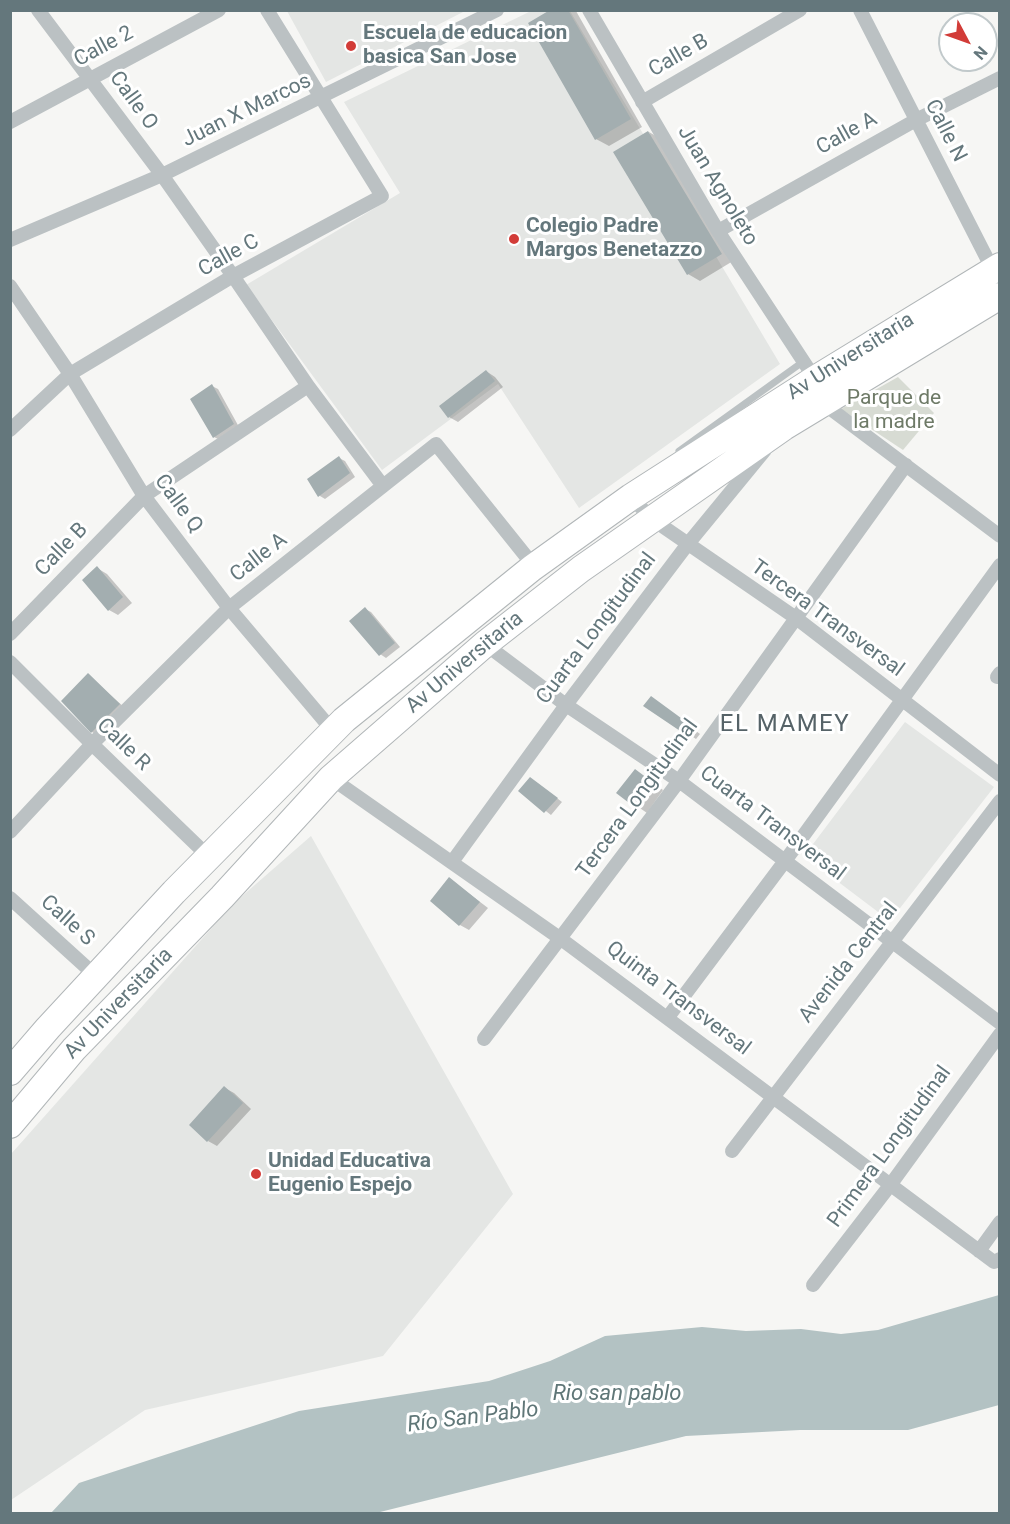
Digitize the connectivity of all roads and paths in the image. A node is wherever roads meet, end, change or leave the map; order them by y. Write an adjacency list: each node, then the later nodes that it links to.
1 (38, 10): 8 (street, Calle O)
2 (219, 10): 8 (street, Calle 2)
3 (267, 10): 10 (street)
4 (497, 10): 10 (street, Juan X Marcos)
5 (589, 10): 11 (street, Juan Agnoleto)
6 (800, 10): 11 (street, Calle B)
7 (860, 10): 12 (street, Calle N)
8 (90, 78): 13 (street, Calle 2); 14 (street, Calle O)
9 (999, 78): 12 (street, Calle A)
10 (320, 99): 14 (street, Juan X Marcos); 18 (street, Calle C)
11 (642, 102): 15 (street, Juan Agnoleto)
12 (916, 120): 15 (street, Calle A); 17 (street, Calle N)
13 (10, 122)
14 (162, 175): 16 (street, Juan X Marcos); 18 (street, Calle O)
15 (718, 231): 21 (street, Juan Agnoleto)
16 (10, 240)
17 (997, 273): 21 (highway, Av Universitaria)
18 (233, 276): 22 (street, Calle C); 23 (street, Calle O)
19 (10, 286): 22 (street, Calle Q)
20 (999, 296): 24 (highway, Av Universitaria)
21 (809, 370): 27 (lane); 31 (highway, Av Universitaria)
22 (70, 374): 26 (street, Calle C); 30 (street, Calle Q)
23 (308, 386): 29 (street, Calle O); 30 (street, Calle B)
24 (824, 404): 25 (highway, Av Universitaria); 28 (street)
25 (784, 427): 32 (highway, Av Universitaria); 35 (street, Cuarta Longitudinal)
26 (10, 430)
27 (671, 457)
28 (906, 465): 34 (street); 39 (street, Tercera Longitudinal)
29 (383, 486): 36 (street, Calle A); 38 (street, Calle A)
30 (144, 496): 38 (street, Calle Q); 40 (street, Calle B)
31 (631, 497): 32 (street, Tercera Transversal); 36 (highway, Av Universitaria)
32 (652, 519): 35 (street, Tercera Transversal); 41 (highway, Av Universitaria)
33 (576, 526): 36 (lane)
34 (999, 536)
35 (687, 545): 39 (street, Tercera Transversal); 44 (street, Cuarta Longitudinal)
36 (531, 564): 45 (highway, Av Universitaria)
37 (999, 565): 43 (street)
38 (230, 608): 45 (street, Calle Q); 46 (street, Calle A)
39 (796, 618): 43 (street, Tercera Transversal); 49 (street, Tercera Longitudinal)
40 (10, 634)
41 (485, 644): 44 (street, Cuarta Transversal); 48 (highway, Av Universitaria)
42 (10, 662): 46 (street, Calle R)
43 (901, 700): 47 (street, Tercera Transversal); 53 (street)
44 (566, 705): 49 (street, Cuarta Transversal); 54 (street, Cuarta Longitudinal)
45 (333, 731): 52 (highway, Av Universitaria)
46 (92, 744): 51 (street, Calle A); 52 (street, Calle R)
47 (999, 775)
48 (331, 778): 54 (street, Quinta Transversal); 64 (highway, Av Universitaria)
49 (679, 781): 53 (street, Cuarta Transversal); 56 (street, Tercera Longitudinal)
50 (999, 801): 57 (street, Avenida Central)
51 (10, 832)
52 (208, 856): 58 (highway, Av Universitaria)
53 (785, 861): 57 (street, Cuarta Transversal); 59 (street)
54 (452, 862): 56 (street, Quinta Transversal)
55 (10, 898): 58 (street, Calle S)
56 (561, 939): 59 (street, Quinta Transversal); 63 (street, Tercera Longitudinal)
57 (892, 942): 60 (street, Cuarta Transversal); 66 (street, Avenida Central)
58 (96, 976): 61 (highway, Av Universitaria)
59 (668, 1017): 66 (street, Quinta Transversal)
60 (999, 1023)
61 (48, 1028): 64 (highway); 65 (highway, Av Universitaria)
62 (999, 1034): 69 (street, Primera Longitudinal)
63 (484, 1039)
64 (74, 1049): 67 (highway, Av Universitaria)
65 (10, 1072)
66 (773, 1096): 68 (street, Avenida Central); 69 (street, Quinta Transversal)
67 (10, 1125)
68 (732, 1151)
69 (891, 1184): 71 (street, Quinta Transversal); 73 (street, Primera Longitudinal)
70 (999, 1222): 71 (street)
71 (979, 1251): 72 (street, Quinta Transversal)
72 (997, 1261)
73 (813, 1285)

